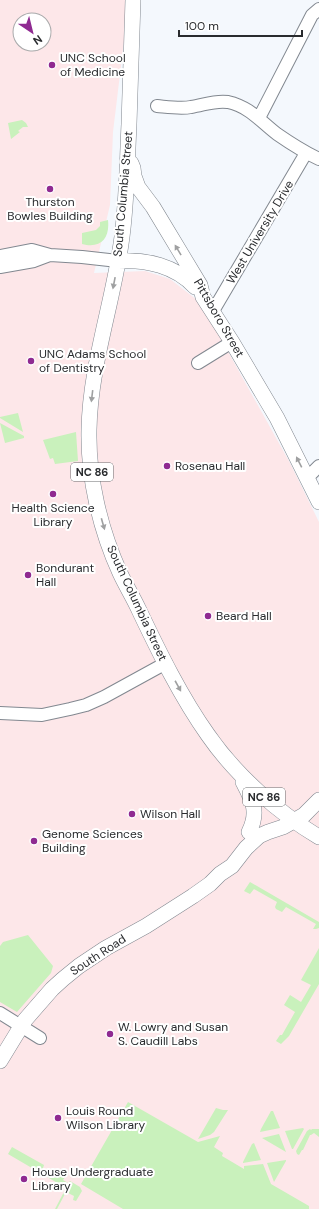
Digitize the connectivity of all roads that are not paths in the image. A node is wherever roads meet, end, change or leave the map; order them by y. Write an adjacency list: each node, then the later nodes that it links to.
1 (133, 0): 6 (main road, South Columbia Street / NC 86)
2 (319, 9): 4 (street)
3 (157, 106): 4 (street)
4 (259, 118): 5 (street)
5 (306, 153): 7 (street); 13 (street, West University Drive)
6 (128, 158): 10 (main road, South Columbia Street / NC 86); 12 (main road, Pittsboro Street / NC 86, one-way to 6)
7 (319, 160)
8 (50, 255): 9 (street); 10 (street); 11 (street)
9 (0, 256)
10 (118, 261): 12 (main road); 19 (main road, South Columbia Street / NC 86, one-way to 19)
11 (0, 267)
12 (203, 296): 13 (main road, Pittsboro Street / NC 86)
13 (213, 311): 14 (main road, Pittsboro Street / NC 86)
14 (232, 342): 15 (street); 17 (main road, Pittsboro Street / NC 86, one-way to 14)
15 (198, 363)
16 (319, 466): 17 (street)
17 (307, 478): 18 (main road, Pittsboro Street / NC 86)
18 (319, 502)
19 (166, 663): 20 (street); 21 (main road, South Columbia Street / NC 86, one-way to 21)
20 (0, 713)
21 (237, 771): 23 (main road, South Columbia Street / NC 86); 24 (main road)
22 (319, 800): 23 (main road)
23 (294, 821): 24 (main road, South Road); 25 (main road, South Columbia Street / NC 86); 26 (main road, South Road)
24 (249, 832): 26 (main road, South Road)
25 (319, 837)
26 (220, 874): 28 (main road, South Road)
27 (0, 1013): 28 (street)
28 (21, 1027): 29 (street); 30 (main road, South Road)
29 (40, 1038)
30 (0, 1061)

